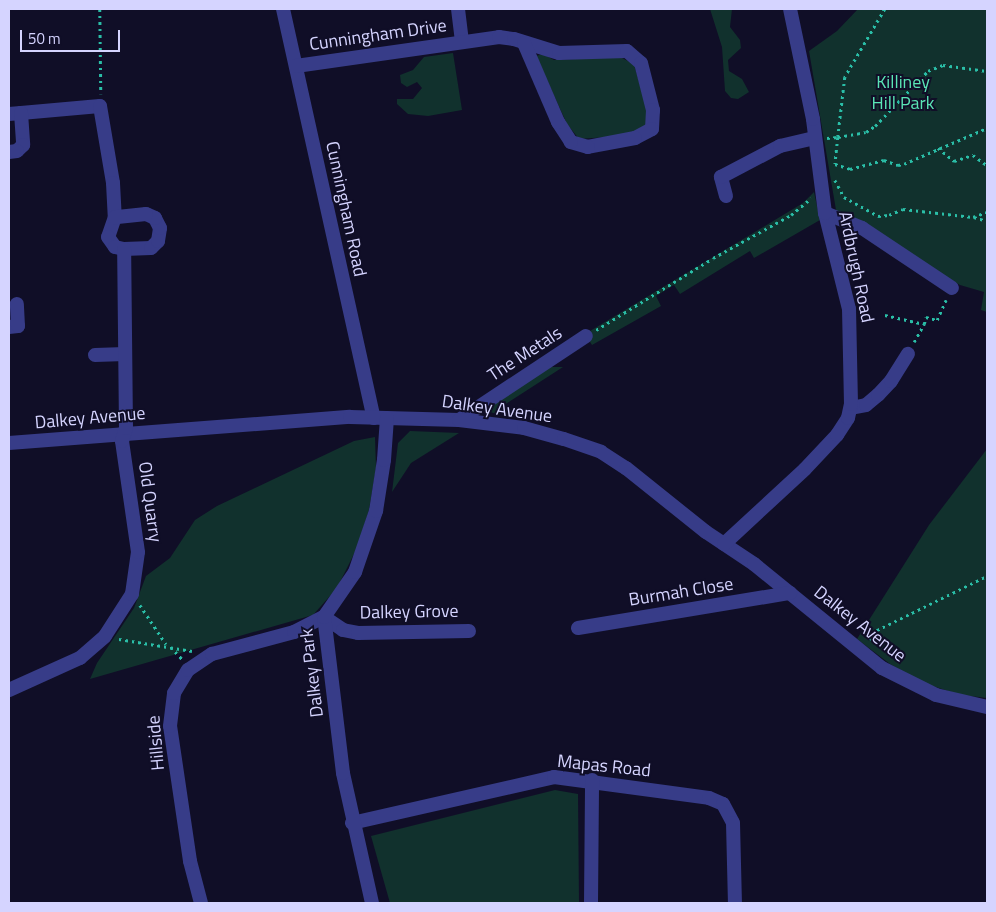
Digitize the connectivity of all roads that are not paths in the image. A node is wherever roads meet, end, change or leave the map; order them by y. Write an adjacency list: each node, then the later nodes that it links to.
1 (283, 9): 6 (street, Cunningham Road)
2 (458, 9): 4 (street)
3 (790, 9): 8 (street, Ardbrugh Road)
4 (462, 42): 5 (street, Cunningham Drive); 6 (street, Cunningham Drive)
5 (524, 43): 5 (street, Cunningham Drive)
6 (296, 66): 22 (street, Cunningham Road)
7 (15, 113): 9 (street); 12 (street)
8 (815, 138): 10 (street); 11 (street, Ardbrugh Road)
9 (9, 152)
10 (726, 196)
11 (825, 213): 14 (street); 21 (street, Ardbrugh Road)
12 (115, 217): 13 (street); 13 (street)
13 (124, 250): 18 (street, Old Quarry)
14 (952, 288)
15 (17, 304): 16 (street)
16 (9, 327)
17 (586, 336): 23 (street, The Metals)
18 (125, 354): 20 (street); 24 (street, Old Quarry)
19 (908, 354): 21 (street)
20 (95, 355)
21 (851, 408): 26 (street, Ardbrugh Road)
22 (380, 418): 23 (street, Dalkey Avenue); 24 (street, Dalkey Avenue); 28 (street, Dalkey Park)
23 (459, 420): 26 (street, Dalkey Avenue)
24 (124, 434): 25 (street, Dalkey Avenue); 31 (street, Old Quarry)
25 (9, 443)
26 (724, 544): 27 (street, Dalkey Avenue)
27 (790, 593): 29 (street, Burmah Close); 32 (street, Dalkey Avenue)
28 (324, 617): 30 (street, Dalkey Grove); 34 (street, Dalkey Park); 35 (street, Hillside)
29 (578, 628)
30 (469, 631)
31 (9, 690)
32 (987, 707)
33 (592, 780): 34 (street, Mapas Road); 37 (street); 38 (street, Mapas Road)
34 (352, 823): 36 (street, Dalkey Park)
35 (201, 903)
36 (372, 903)
37 (591, 903)
38 (735, 903)

